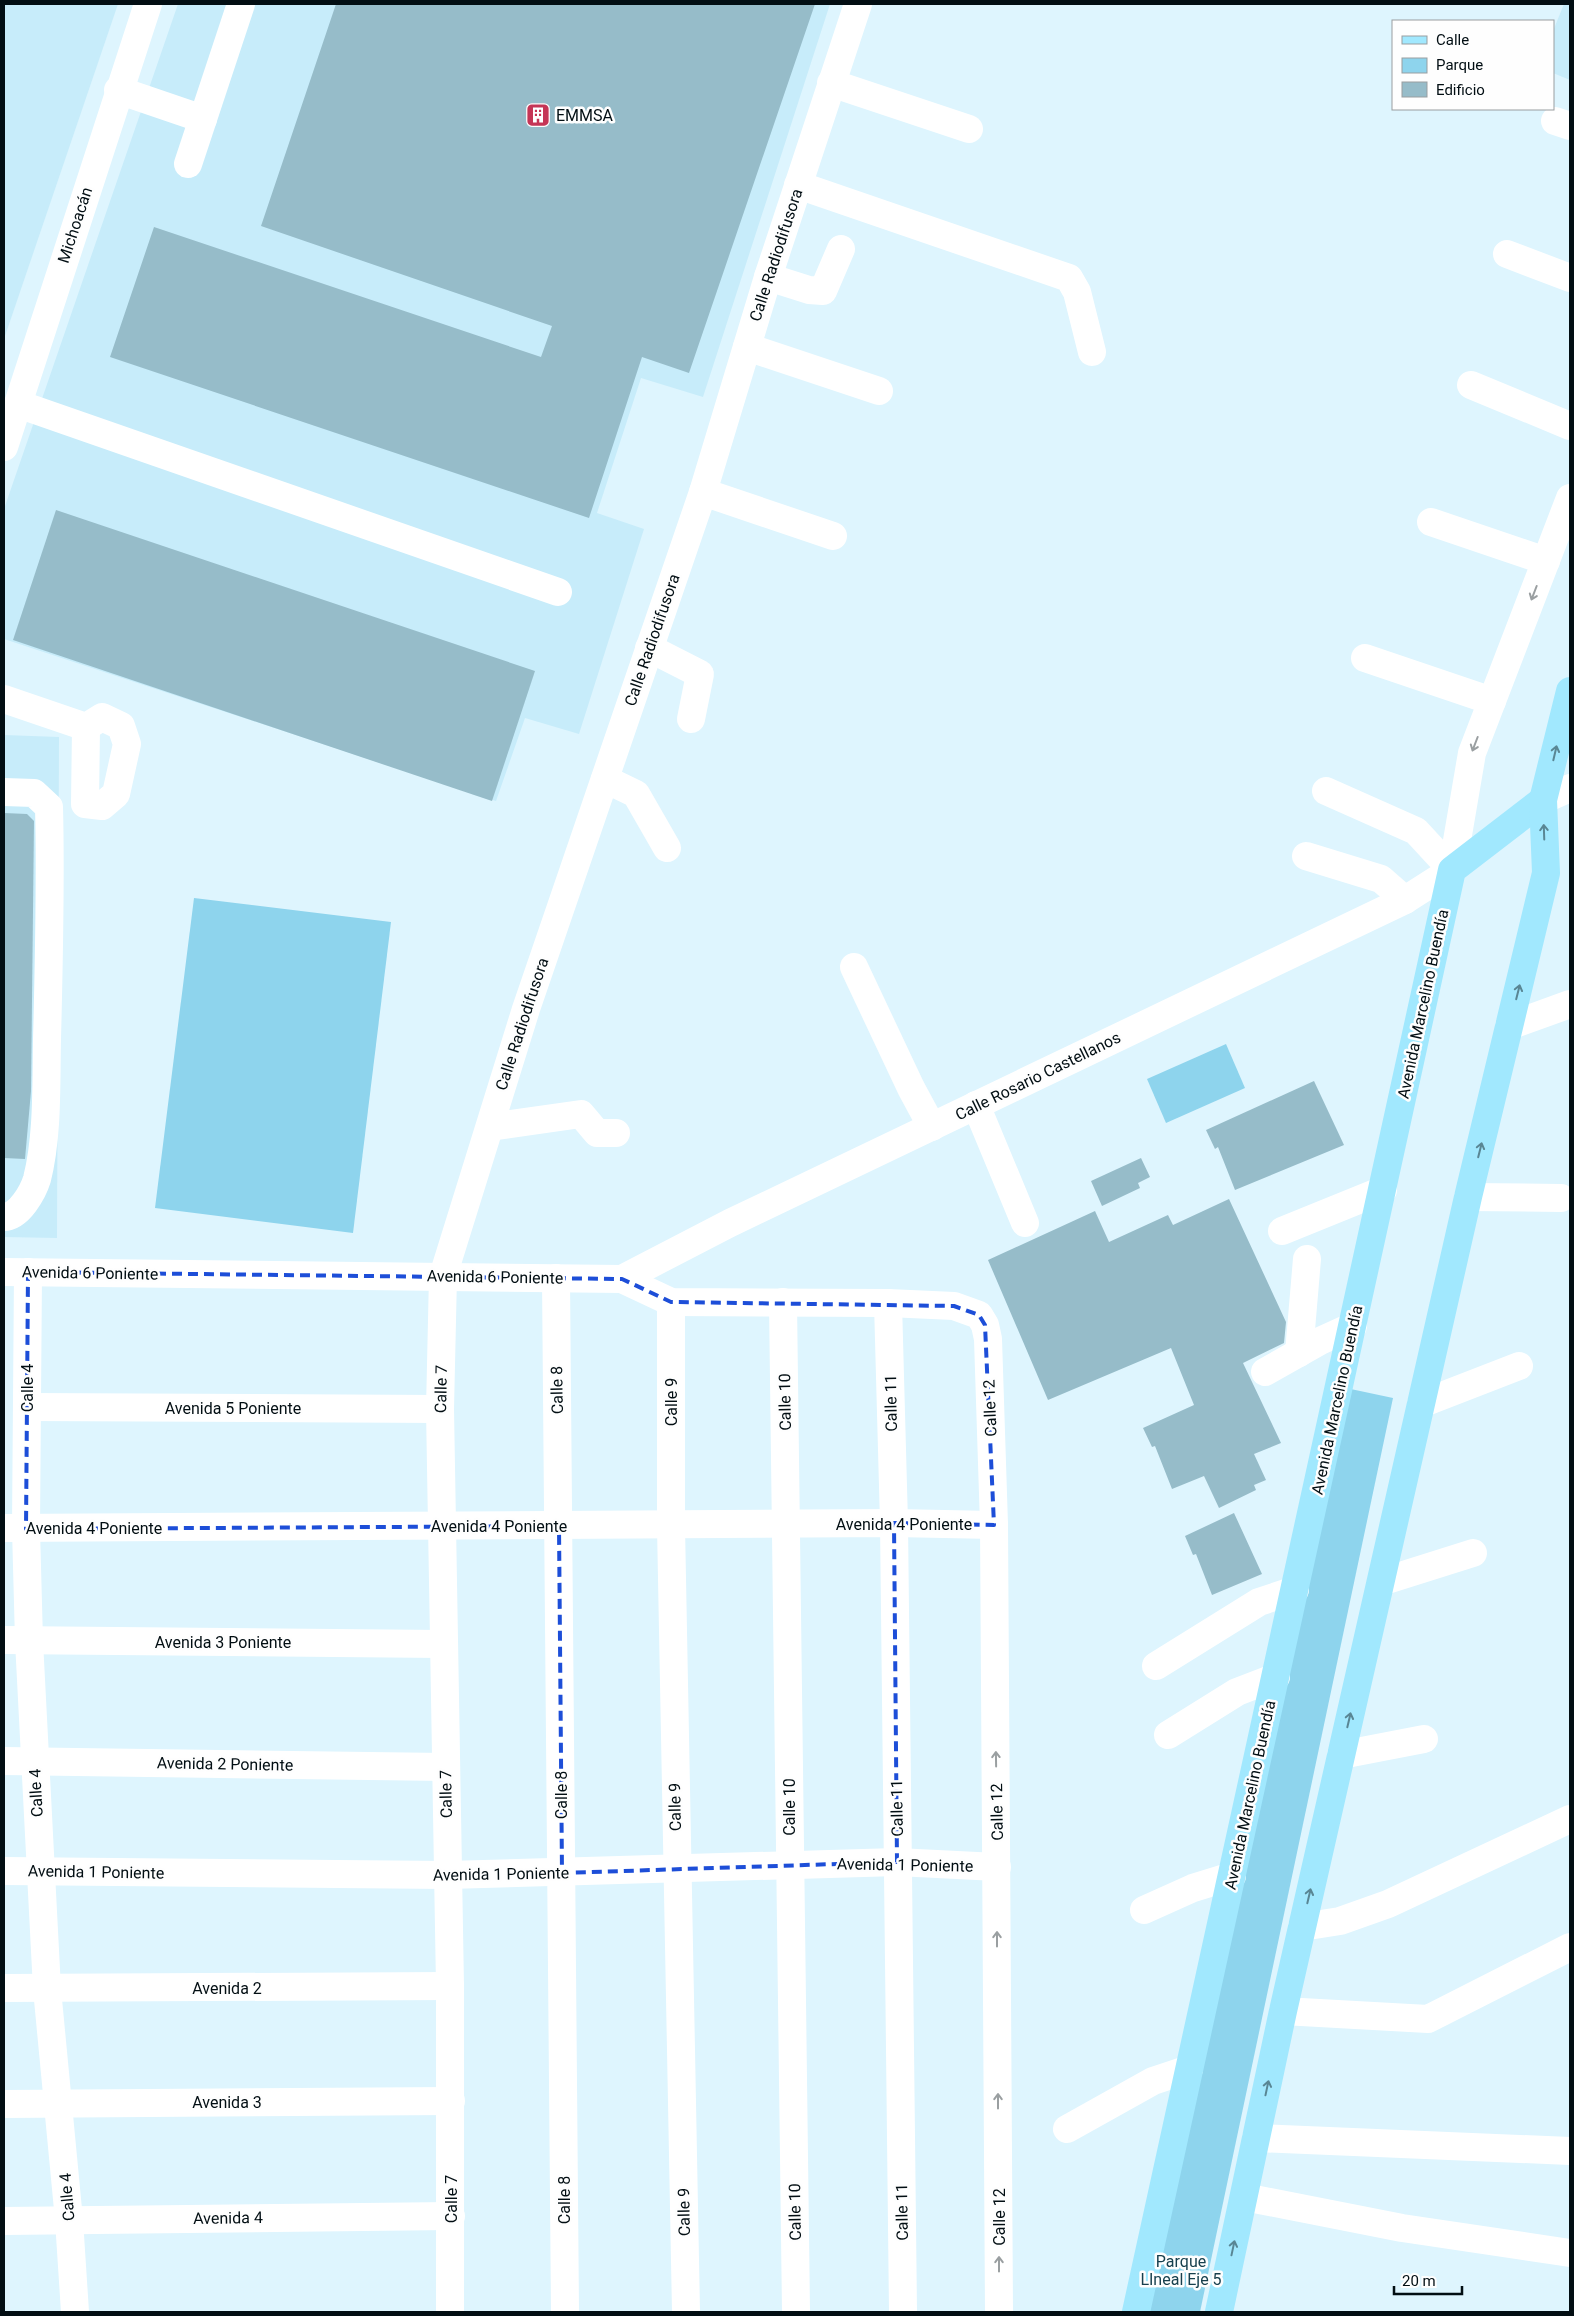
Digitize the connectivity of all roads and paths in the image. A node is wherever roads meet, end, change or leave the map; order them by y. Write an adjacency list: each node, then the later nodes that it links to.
1 (148, 4): 5 (street, Michoacán)
2 (241, 4): 6 (street)
3 (858, 4): 4 (street, Calle Radiodifusora)
4 (831, 83): 7 (street); 9 (street, Calle Radiodifusora)
5 (118, 90): 6 (street); 18 (street, Michoacán)
6 (202, 119): 8 (street)
7 (969, 130)
8 (188, 164)
9 (798, 185): 12 (street, Calle Radiodifusora); 15 (street)
10 (841, 249): 12 (street)
11 (1507, 254): 13 (street)
12 (768, 277): 14 (street, Calle Radiodifusora)
13 (1570, 278)
14 (747, 347): 17 (street); 21 (street, Calle Radiodifusora)
15 (1092, 352)
16 (1471, 385): 19 (street)
17 (879, 391)
18 (18, 404): 20 (street, Michoacán); 26 (street)
19 (1570, 426)
20 (4, 447)
21 (703, 492): 24 (street); 27 (street, Calle Radiodifusora)
22 (1570, 498): 25 (street, Avenida Marcelino Buendía)
23 (1431, 522): 25 (street)
24 (833, 536)
25 (1546, 561): 31 (street, Avenida Marcelino Buendía, one-way to 31)
26 (558, 592)
27 (649, 648): 32 (street); 34 (street, Calle Radiodifusora)
28 (1364, 658): 31 (street)
29 (1570, 691): 38 (main road, one-way to 29)
30 (4, 699): 33 (street)
31 (1492, 702): 41 (street, Avenida Marcelino Buendía, one-way to 41)
32 (691, 719)
33 (86, 727)
34 (605, 779): 39 (street); 47 (street, Calle Radiodifusora)
35 (1570, 788): 38 (street)
36 (1326, 791): 41 (street)
37 (4, 792): 53 (street)
38 (1543, 800): 41 (main road); 45 (main road, one-way to 38)
39 (668, 848)
40 (1306, 856): 42 (street)
41 (1452, 870): 42 (street, Calle Rosario Castellanos); 50 (main road, Avenida Marcelino Buendía)
42 (1405, 900): 46 (street, Calle Rosario Castellanos)
43 (854, 967): 48 (street)
44 (1570, 1004): 45 (street)
45 (1510, 1026): 51 (main road, one-way to 45)
46 (976, 1105): 48 (street, Calle Rosario Castellanos); 54 (street)
47 (490, 1127): 49 (street); 58 (street, Calle Radiodifusora)
48 (932, 1127): 60 (street, Calle Rosario Castellanos)
49 (616, 1133)
50 (1383, 1190): 55 (street); 65 (main road, Avenida Marcelino Buendía)
51 (1468, 1197): 52 (street); 69 (main road)
52 (1560, 1198)
53 (4, 1217)
54 (1025, 1223)
55 (1282, 1231)
56 (1307, 1259): 66 (street)
57 (16, 1272): 58 (street, Avenida 6 Poniente); 70 (street, Calle 4)
58 (444, 1276): 59 (street, Avenida 6 Poniente); 71 (street, Calle 7)
59 (556, 1278): 60 (street, Avenida 6 Poniente); 76 (street, Calle 8)
60 (622, 1279): 61 (street, Avenida 6 Poniente)
61 (671, 1302): 62 (street, Avenida 6 Poniente); 77 (street, Calle 9)
62 (783, 1302): 63 (street, Avenida 6 Poniente); 73 (street, Calle 10)
63 (888, 1303): 64 (street, Avenida 6 Poniente); 72 (street, Calle 11)
64 (978, 1315): 75 (street, Calle 12)
65 (1353, 1326): 66 (street); 81 (main road, Avenida Marcelino Buendía)
66 (1299, 1353): 68 (street)
67 (1519, 1366): 69 (street)
68 (1265, 1372)
69 (1421, 1404): 80 (main road)
70 (27, 1407): 71 (street, Avenida 5 Poniente); 78 (street, Calle 4)
71 (440, 1409): 74 (street, Calle 7)
72 (894, 1523): 73 (street, Avenida 4 Poniente); 75 (street, Avenida 4 Poniente); 93 (street, Calle 11)
73 (787, 1524): 77 (street, Avenida 4 Poniente); 94 (street, Calle 10)
74 (442, 1525): 76 (street, Avenida 4 Poniente); 78 (street, Avenida 4 Poniente); 83 (street, Calle 7)
75 (994, 1525): 95 (street, Calle 12, one-way to 75)
76 (559, 1526): 77 (street, Avenida 4 Poniente); 99 (street, Calle 8)
77 (671, 1526): 96 (street, Calle 9)
78 (15, 1529): 82 (street, Calle 4)
79 (1473, 1553): 80 (street)
80 (1381, 1582): 88 (main road, one-way to 80)
81 (1295, 1590): 84 (street); 85 (main road, Avenida Marcelino Buendía)
82 (16, 1640): 83 (street, Avenida 3 Poniente); 90 (street, Calle 4)
83 (443, 1644): 91 (street, Calle 7)
84 (1156, 1666)
85 (1276, 1677): 86 (street); 101 (main road, Avenida Marcelino Buendía)
86 (1168, 1735)
87 (1424, 1739): 88 (street)
88 (1341, 1755): 103 (main road, one-way to 88)
89 (4, 1761): 90 (street, Avenida 2 Poniente)
90 (34, 1761): 91 (street, Avenida 2 Poniente); 98 (street, Calle 4)
91 (446, 1767): 100 (street, Calle 7)
92 (1570, 1819): 103 (street)
93 (897, 1862): 94 (street, Avenida 1 Poniente); 95 (street, Avenida 1 Poniente); 126 (street, Calle 11)
94 (789, 1865): 96 (street, Avenida 1 Poniente); 125 (street, Calle 10)
95 (997, 1866): 127 (street, Calle 12, one-way to 95)
96 (676, 1869): 99 (street, Avenida 1 Poniente); 124 (street, Calle 9)
97 (4, 1871): 98 (street, Avenida 1 Poniente)
98 (40, 1872): 100 (street, Avenida 1 Poniente); 107 (street, Calle 4)
99 (562, 1873): 100 (street, Avenida 1 Poniente); 123 (street, Calle 8)
100 (448, 1875): 105 (street, Calle 7)
101 (1232, 1876): 102 (street); 109 (main road, Avenida Marcelino Buendía)
102 (1144, 1910)
103 (1302, 1927): 108 (main road)
104 (1570, 1947): 108 (street)
105 (450, 1986): 107 (street, Avenida 2); 110 (street, Calle 7)
106 (4, 1988): 107 (street, Avenida 2)
107 (47, 1989): 111 (street, Calle 4)
108 (1283, 2011): 114 (main road, one-way to 108)
109 (1189, 2069): 113 (street); 128 (main road, Avenida Marcelino Buendía)
110 (451, 2101): 111 (street, Avenida 3); 117 (street, Calle 7)
111 (58, 2102): 112 (street, Avenida 3); 118 (street, Calle 4)
112 (4, 2104)
113 (1067, 2129)
114 (1256, 2138): 115 (street); 116 (main road)
115 (1570, 2151)
116 (1244, 2197): 120 (street); 129 (main road, one-way to 116)
117 (451, 2216): 118 (street, Avenida 4); 122 (street, Calle 7)
118 (69, 2220): 119 (street, Avenida 4); 121 (street, Calle 4)
119 (4, 2221)
120 (1570, 2253)
121 (74, 2312)
122 (450, 2312)
123 (565, 2312)
124 (686, 2312)
125 (796, 2312)
126 (903, 2312)
127 (999, 2312)
128 (1136, 2312)
129 (1219, 2312)

